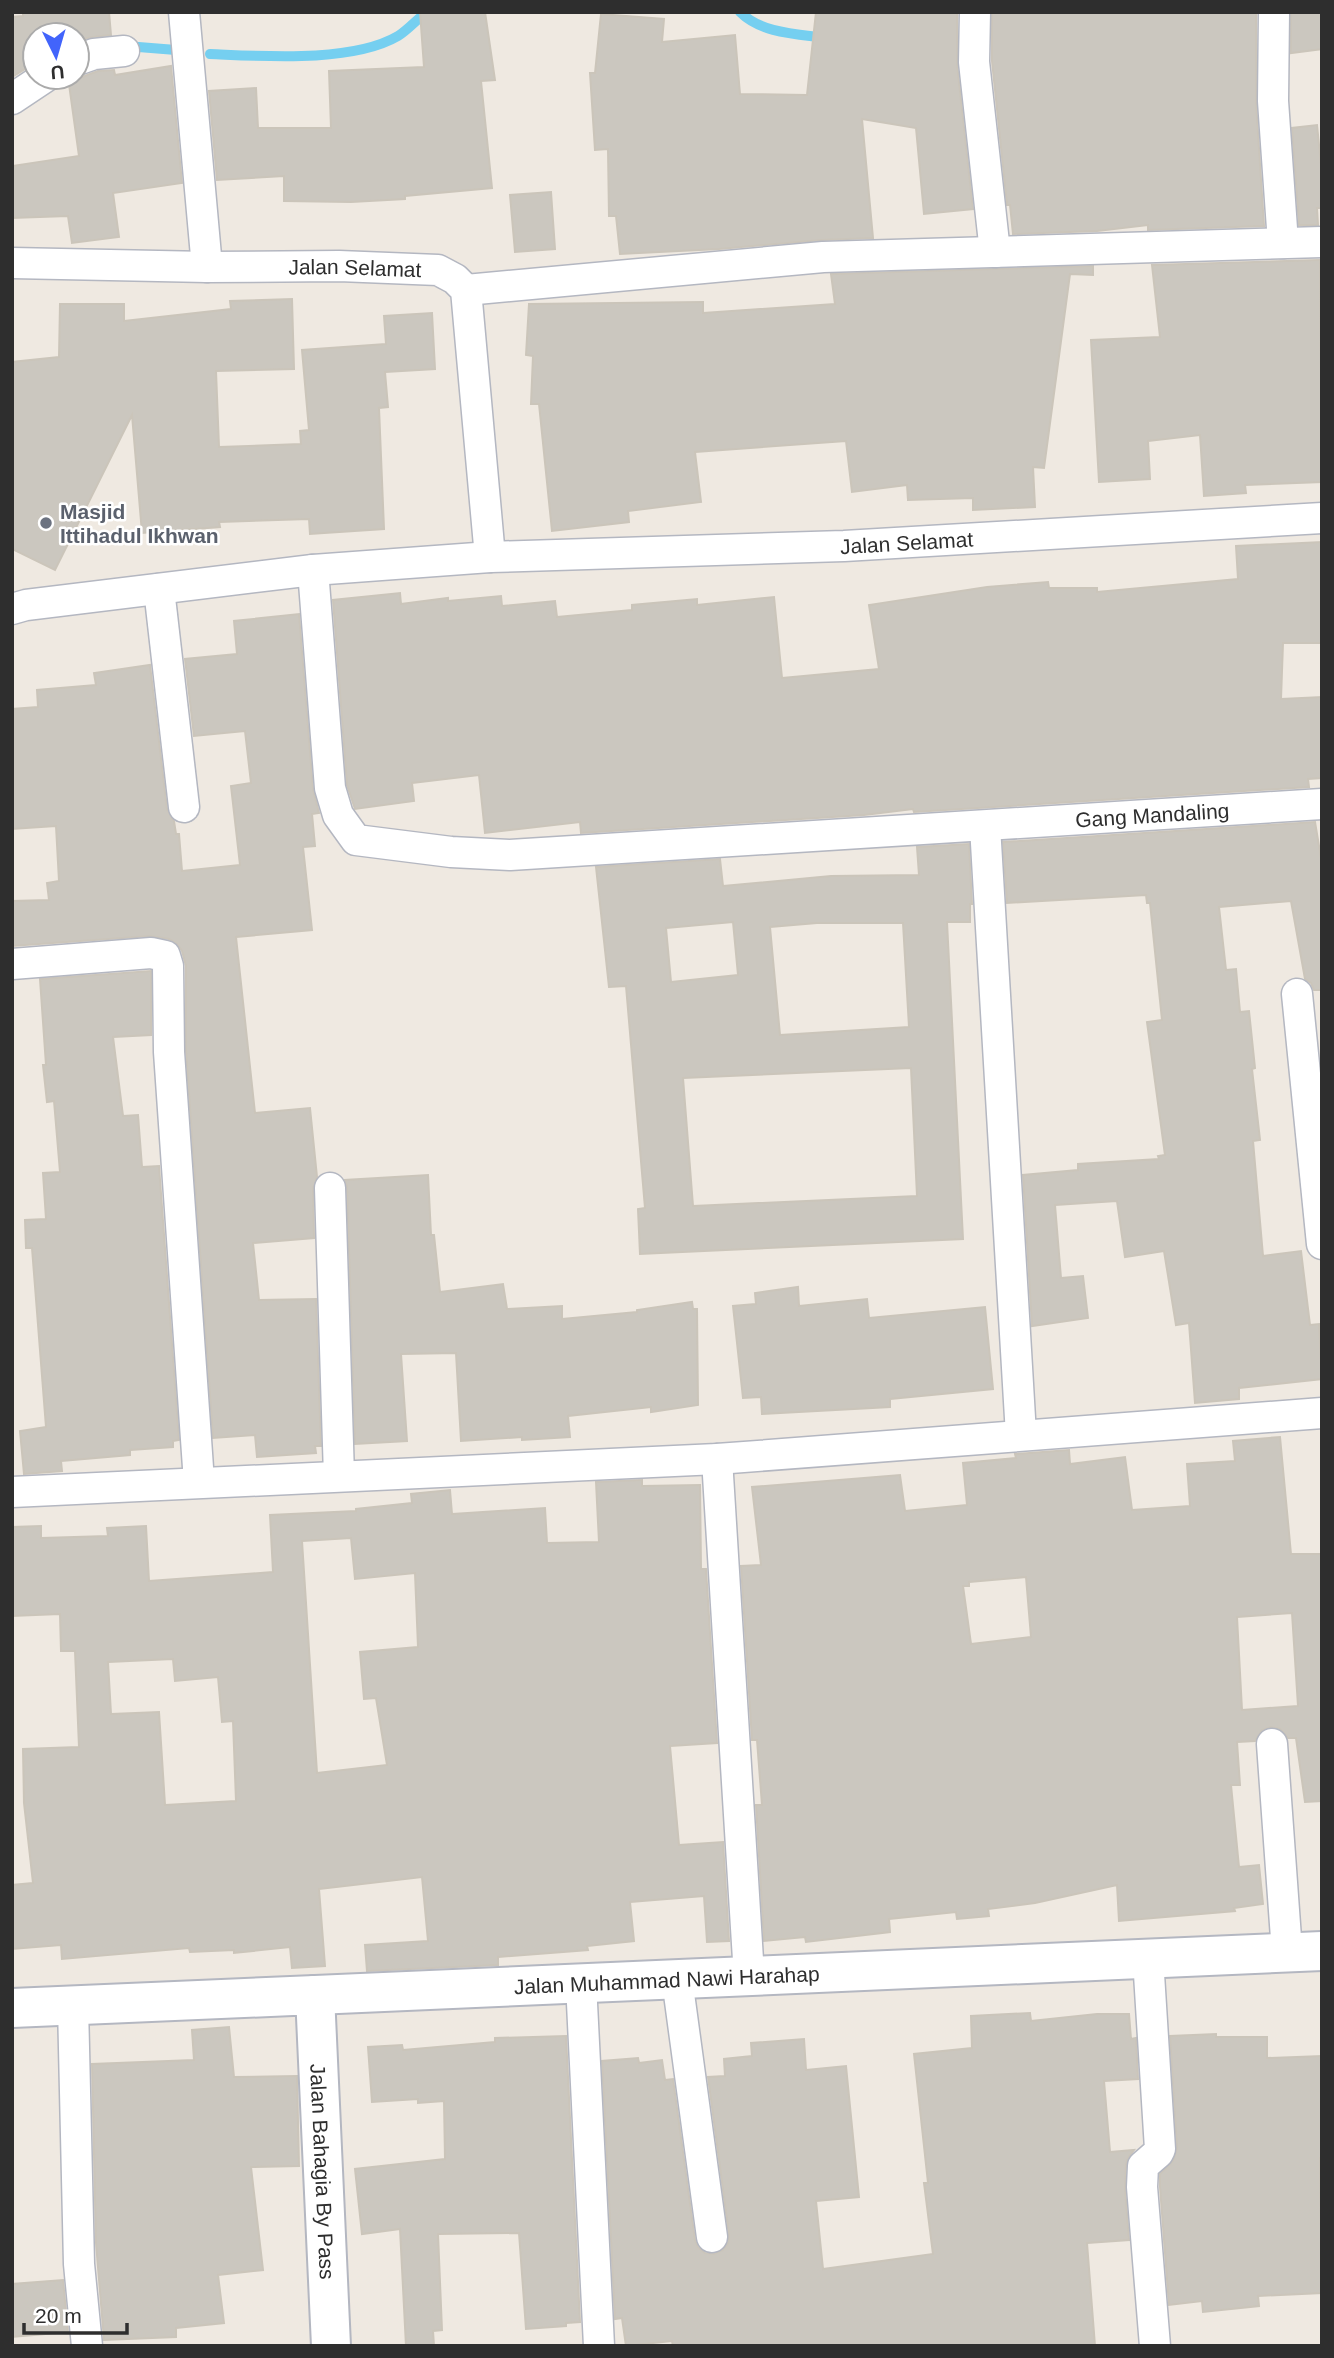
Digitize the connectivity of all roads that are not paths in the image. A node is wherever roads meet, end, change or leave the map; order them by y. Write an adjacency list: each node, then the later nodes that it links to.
1 (184, 12): 10 (street)
2 (975, 12): 8 (street)
3 (1274, 12): 7 (street)
4 (124, 51): 5 (street)
5 (91, 55)
6 (1322, 242): 7 (street)
7 (1283, 243): 8 (street)
8 (995, 252): 11 (street)
9 (12, 263): 10 (street, Jalan Selamat)
10 (207, 267): 11 (street, Jalan Selamat)
11 (466, 290): 13 (street)
12 (1322, 518): 13 (street, Jalan Selamat)
13 (490, 557): 14 (street, Jalan Selamat)
14 (313, 570): 15 (street, Jalan Selamat); 19 (street, Gang Mandaling)
15 (159, 589): 16 (street, Jalan Selamat); 18 (street)
16 (12, 609)
17 (1322, 804): 19 (street, Gang Mandaling)
18 (184, 807)
19 (985, 826): 26 (street)
20 (12, 964): 29 (street)
21 (1297, 994): 22 (street)
22 (1315, 1123): 24 (street)
23 (330, 1188): 28 (street)
24 (1322, 1244)
25 (1322, 1413): 26 (street)
26 (1021, 1435): 27 (street)
27 (717, 1459): 28 (street); 34 (street)
28 (340, 1476): 29 (street)
29 (199, 1482): 30 (street)
30 (12, 1492)
31 (1272, 1744): 32 (street)
32 (1305, 1952): 33 (street, Jalan Muhammad Nawi Harahap)
33 (1148, 1958): 34 (street, Jalan Muhammad Nawi Harahap); 44 (street)
34 (749, 1976): 35 (street, Jalan Muhammad Nawi Harahap)
35 (677, 1979): 36 (street, Jalan Muhammad Nawi Harahap); 40 (street)
36 (581, 1983): 37 (street, Jalan Muhammad Nawi Harahap); 43 (street)
37 (315, 1995): 38 (street, Jalan Muhammad Nawi Harahap); 42 (street, Jalan Bahagia By Pass)
38 (73, 2005): 39 (street, Jalan Muhammad Nawi Harahap); 41 (street)
39 (12, 2008)
40 (712, 2237)
41 (88, 2346)
42 (331, 2346)
43 (599, 2346)
44 (1156, 2346)

